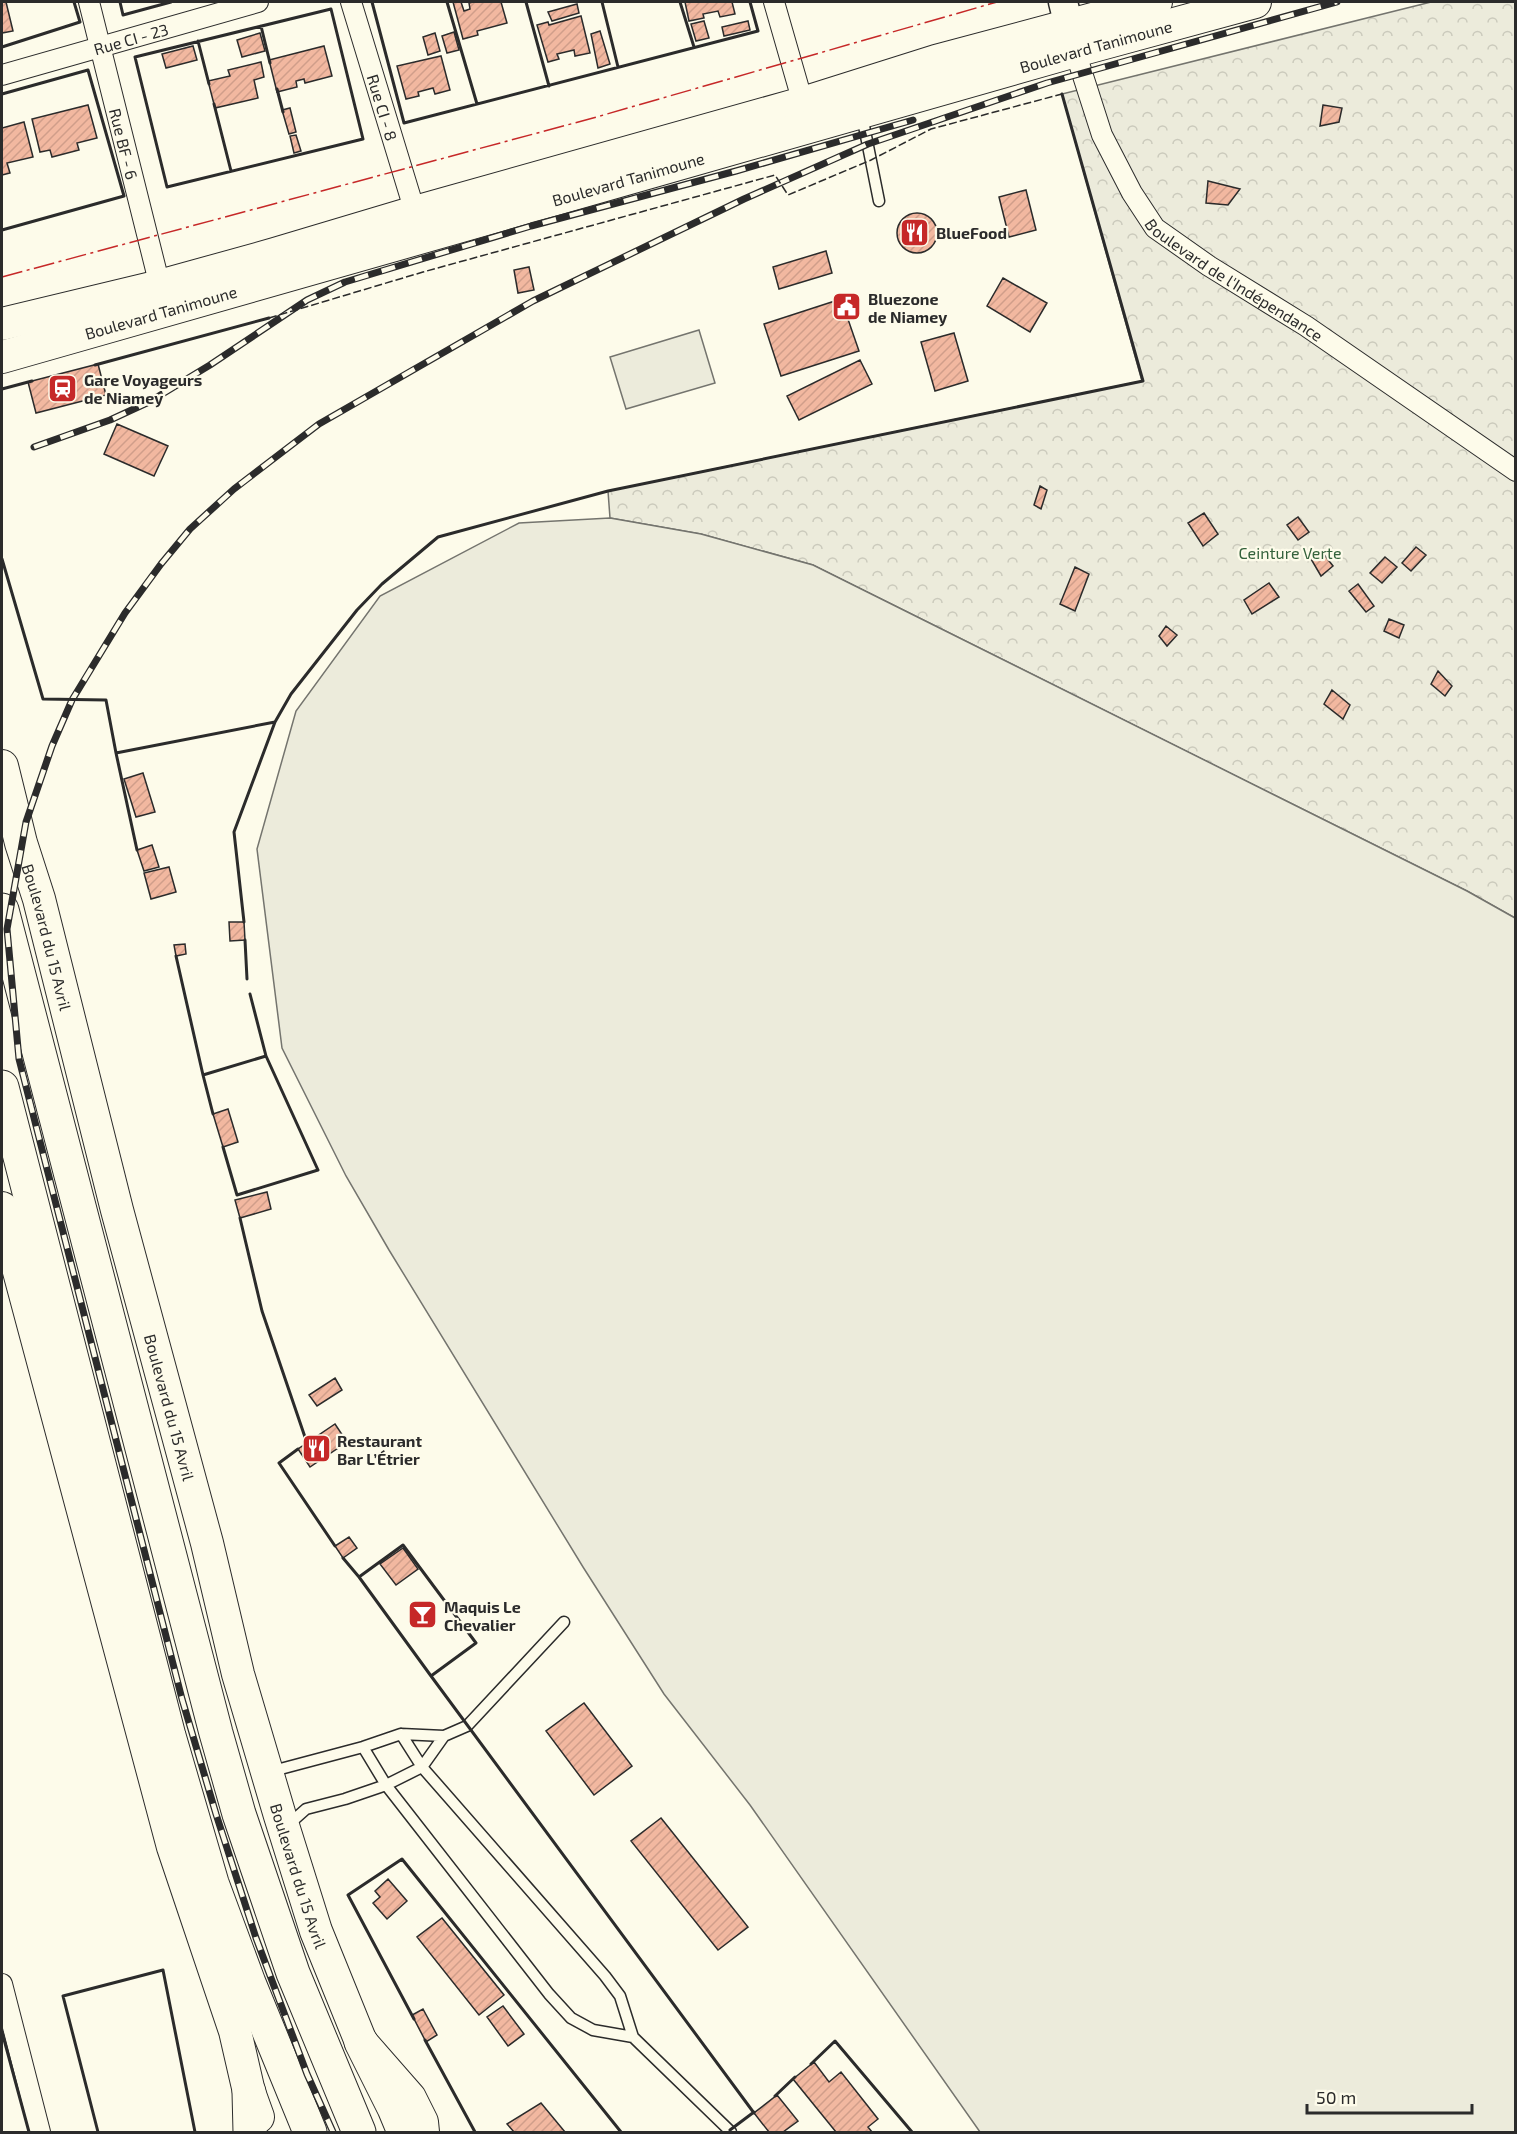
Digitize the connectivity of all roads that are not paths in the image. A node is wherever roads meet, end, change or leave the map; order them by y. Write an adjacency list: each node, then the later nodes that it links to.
1 (89, 2): 8 (street, Rue BF - 6)
2 (258, 2): 8 (street, Rue CI - 23)
3 (351, 2): 13 (street, Rue CI - 8)
4 (774, 2): 11 (street)
5 (1156, 2): 7 (main road, Boulevard Tanimoune)
6 (1255, 2): 7 (main road, Boulevard Tanimoune)
7 (1069, 26): 10 (main road, Boulevard Tanimoune); 17 (street, Boulevard de l'Indépendance)
8 (100, 45): 9 (street, Rue CI - 23); 14 (street, Rue BF - 6)
9 (2, 75)
10 (857, 99): 11 (main road, Boulevard Tanimoune); 12 (lane); 16 (main road, Boulevard Tanimoune)
11 (803, 102): 13 (main road, Boulevard Tanimoune)
12 (879, 201)
13 (415, 212): 14 (main road, Boulevard Tanimoune)
14 (160, 286): 15 (main road, Boulevard Tanimoune)
15 (7, 322): 16 (main road)
16 (10, 354)
17 (1515, 471)
18 (2, 766): 27 (main road, Boulevard du 15 Avril)
19 (2, 910): 38 (highway)
20 (2, 1087): 37 (highway)
21 (2, 1208): 33 (main road)
22 (564, 1622): 24 (lane)
23 (401, 1734): 24 (lane); 25 (lane); 26 (lane)
24 (444, 1736): 26 (lane)
25 (363, 1747): 27 (lane); 28 (lane)
26 (422, 1767): 28 (lane); 31 (lane)
27 (267, 1773): 29 (main road, Boulevard du 15 Avril)
28 (386, 1785): 29 (lane); 31 (lane)
29 (284, 1829): 32 (main road, Boulevard du 15 Avril)
30 (2, 1984): 34 (street)
31 (633, 2037): 41 (lane)
32 (361, 2042): 39 (highway); 40 (main road, Boulevard du 15 Avril)
33 (249, 2092): 35 (highway); 36 (main road)
34 (40, 2133)
35 (250, 2133)
36 (263, 2133)
37 (310, 2133)
38 (359, 2133)
39 (404, 2133)
40 (423, 2133)
41 (731, 2133)

